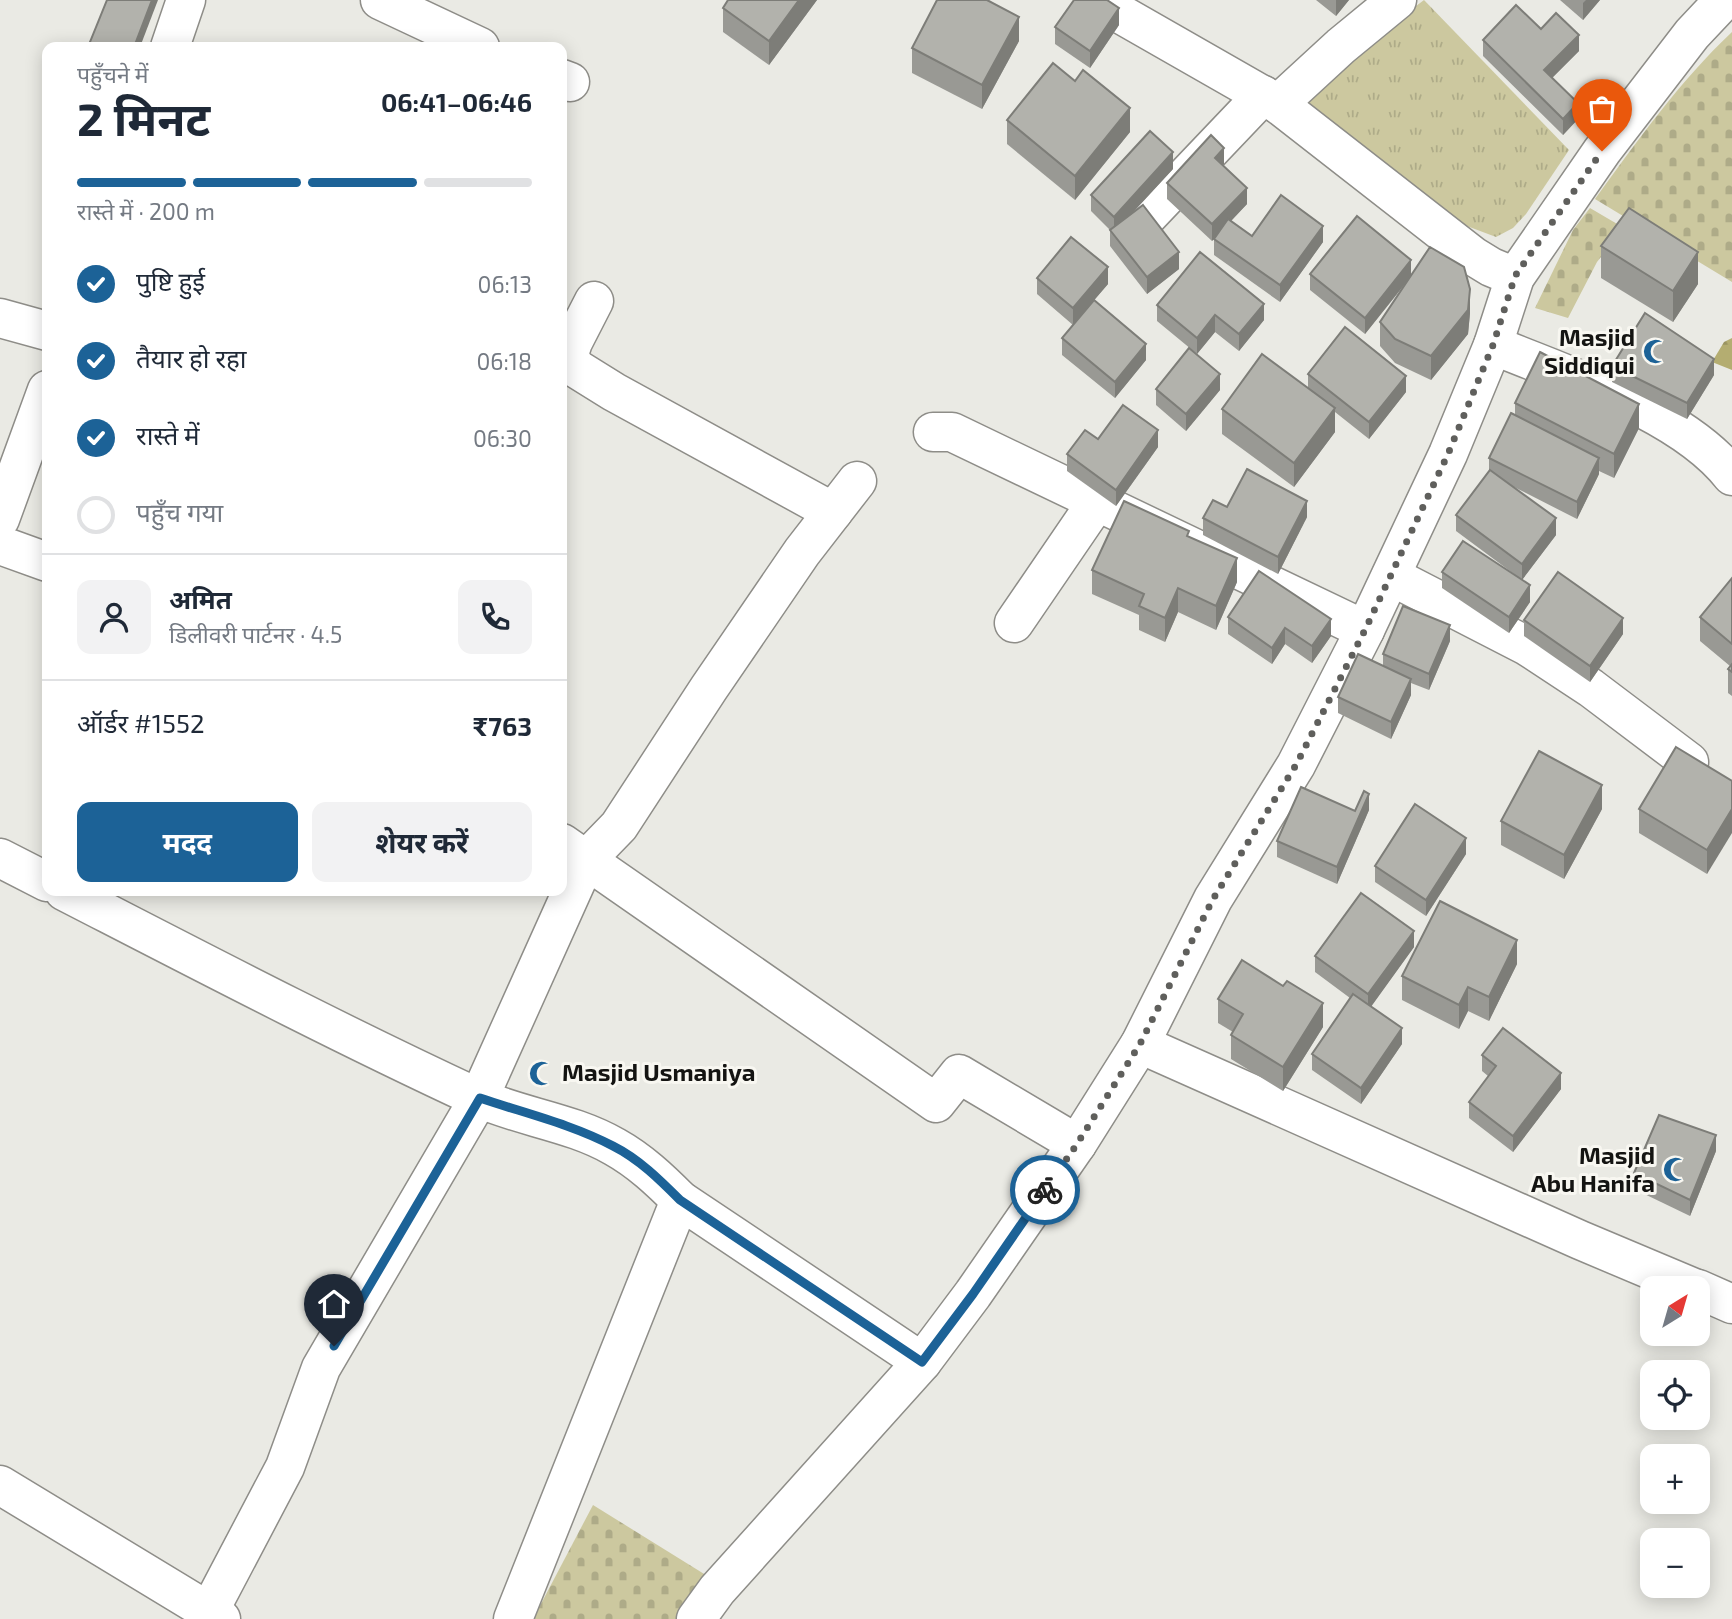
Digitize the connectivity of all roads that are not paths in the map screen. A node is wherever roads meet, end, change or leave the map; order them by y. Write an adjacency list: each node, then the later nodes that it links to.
1 (186, 0): 6 (main road)
2 (380, 0): 7 (main road)
3 (1096, 0): 8 (main road)
4 (1397, 0): 8 (main road)
5 (1724, 0): 10 (main road)
6 (172, 42)
7 (469, 42)
8 (1270, 100): 9 (main road); 10 (main road)
9 (1143, 222)
10 (1515, 276): 14 (main road)
11 (594, 301): 20 (main road)
12 (0, 317): 13 (main road)
13 (42, 330)
14 (1493, 345): 17 (main road); 24 (main road)
15 (42, 404): 21 (main road)
16 (933, 432): 19 (main road)
17 (1732, 476)
18 (857, 481): 20 (main road)
19 (1096, 503): 25 (main road); 26 (main road)
20 (833, 512): 28 (main road)
21 (0, 519)
22 (0, 545): 23 (main road)
23 (42, 560)
24 (1391, 576): 26 (main road); 27 (main road)
25 (1014, 623)
26 (1365, 630): 34 (main road)
27 (1689, 762)
28 (574, 852): 30 (main road); 36 (main road)
29 (0, 858): 31 (main road)
30 (567, 870)
31 (42, 879)
32 (74, 896): 35 (main road)
33 (557, 896): 35 (main road)
34 (1140, 1044): 36 (main road); 38 (main road)
35 (480, 1098): 37 (main road); 43 (main road)
36 (1077, 1144): 41 (main road)
37 (680, 1200): 41 (main road); 44 (main road)
38 (1665, 1276)
39 (1710, 1295): 40 (main road)
40 (1732, 1304)
41 (922, 1362): 45 (main road)
42 (0, 1485): 43 (main road)
43 (212, 1617)
44 (513, 1619)
45 (696, 1619)

